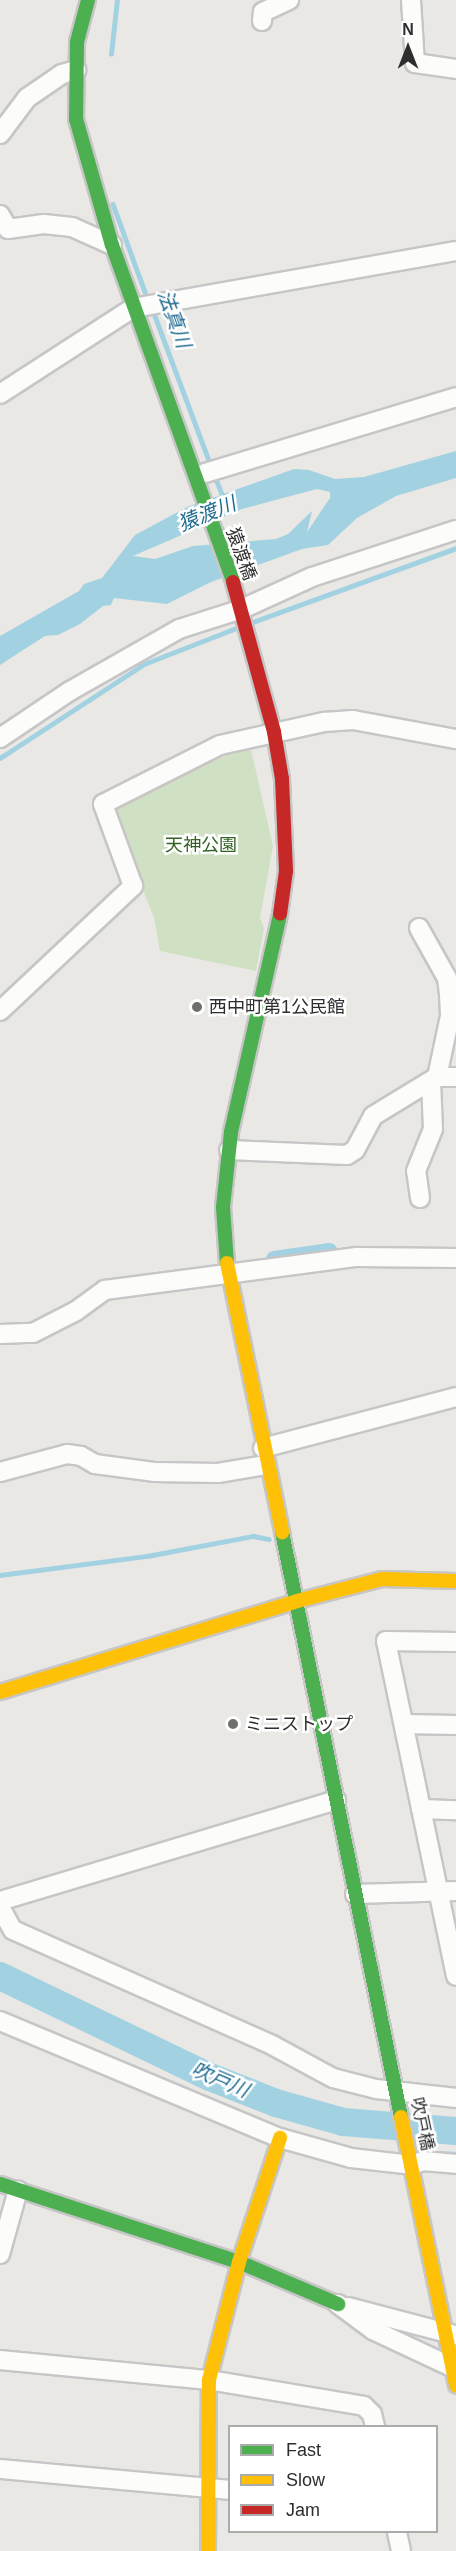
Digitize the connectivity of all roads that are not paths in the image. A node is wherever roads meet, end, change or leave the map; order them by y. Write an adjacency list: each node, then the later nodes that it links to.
1 (88, 0): 6 (street, 猿渡橋)
2 (289, 0): 4 (street)
3 (411, 0): 5 (street)
4 (262, 21)
5 (456, 69)
6 (76, 70): 7 (street); 9 (street, 猿渡橋)
7 (0, 134)
8 (0, 215): 9 (street)
9 (112, 245): 11 (street, 猿渡橋)
10 (456, 251): 11 (street)
11 (145, 306): 12 (street); 14 (street, 猿渡橋)
12 (0, 394)
13 (456, 397): 14 (street)
14 (206, 472): 16 (street, 猿渡橋)
15 (456, 530): 16 (street)
16 (242, 609): 17 (street, 猿渡橋); 18 (street)
17 (274, 732): 19 (street); 22 (street); 25 (street, 猿渡橋)
18 (0, 738)
19 (456, 739)
20 (419, 928): 21 (street)
21 (451, 974): 24 (street)
22 (0, 1011)
23 (456, 1077): 24 (street)
24 (434, 1079): 25 (street); 26 (street)
25 (229, 1150): 28 (street, 猿渡橋)
26 (420, 1198)
27 (456, 1258): 28 (street)
28 (228, 1275): 29 (street); 31 (street, 吹戸橋)
29 (0, 1334)
30 (456, 1396): 31 (street)
31 (264, 1457): 32 (street); 34 (street, 吹戸橋)
32 (0, 1472)
33 (456, 1581): 34 (street)
34 (297, 1601): 36 (street); 39 (street, 吹戸橋)
35 (456, 1642): 37 (street)
36 (0, 1692)
37 (404, 1724): 38 (street); 40 (street)
38 (456, 1725)
39 (336, 1800): 44 (street, 吹戸橋); 45 (street)
40 (421, 1809): 41 (street); 42 (street)
41 (456, 1810)
42 (435, 1890): 43 (street); 44 (street); 47 (street)
43 (456, 1891)
44 (355, 1894): 49 (street, 吹戸橋)
45 (0, 1901)
46 (0, 1907): 49 (street)
47 (456, 1976)
48 (0, 2021): 51 (street)
49 (396, 2092): 50 (street); 53 (street, 吹戸橋)
50 (456, 2098)
51 (280, 2138): 53 (street); 57 (street)
52 (456, 2164): 53 (street)
53 (412, 2165): 59 (street, 吹戸橋)
54 (0, 2184): 55 (street)
55 (18, 2190): 56 (street); 57 (street)
56 (0, 2254)
57 (239, 2262): 58 (street); 62 (street)
58 (338, 2304): 59 (street); 61 (street)
59 (451, 2334): 61 (street, 吹戸橋)
60 (0, 2360): 62 (street)
61 (455, 2374)
62 (209, 2380): 63 (street); 65 (street)
63 (375, 2425)
64 (0, 2469): 65 (street)
65 (207, 2490): 66 (street); 68 (street)
66 (228, 2490)
67 (397, 2533): 69 (street)
68 (208, 2551)
69 (401, 2551)

